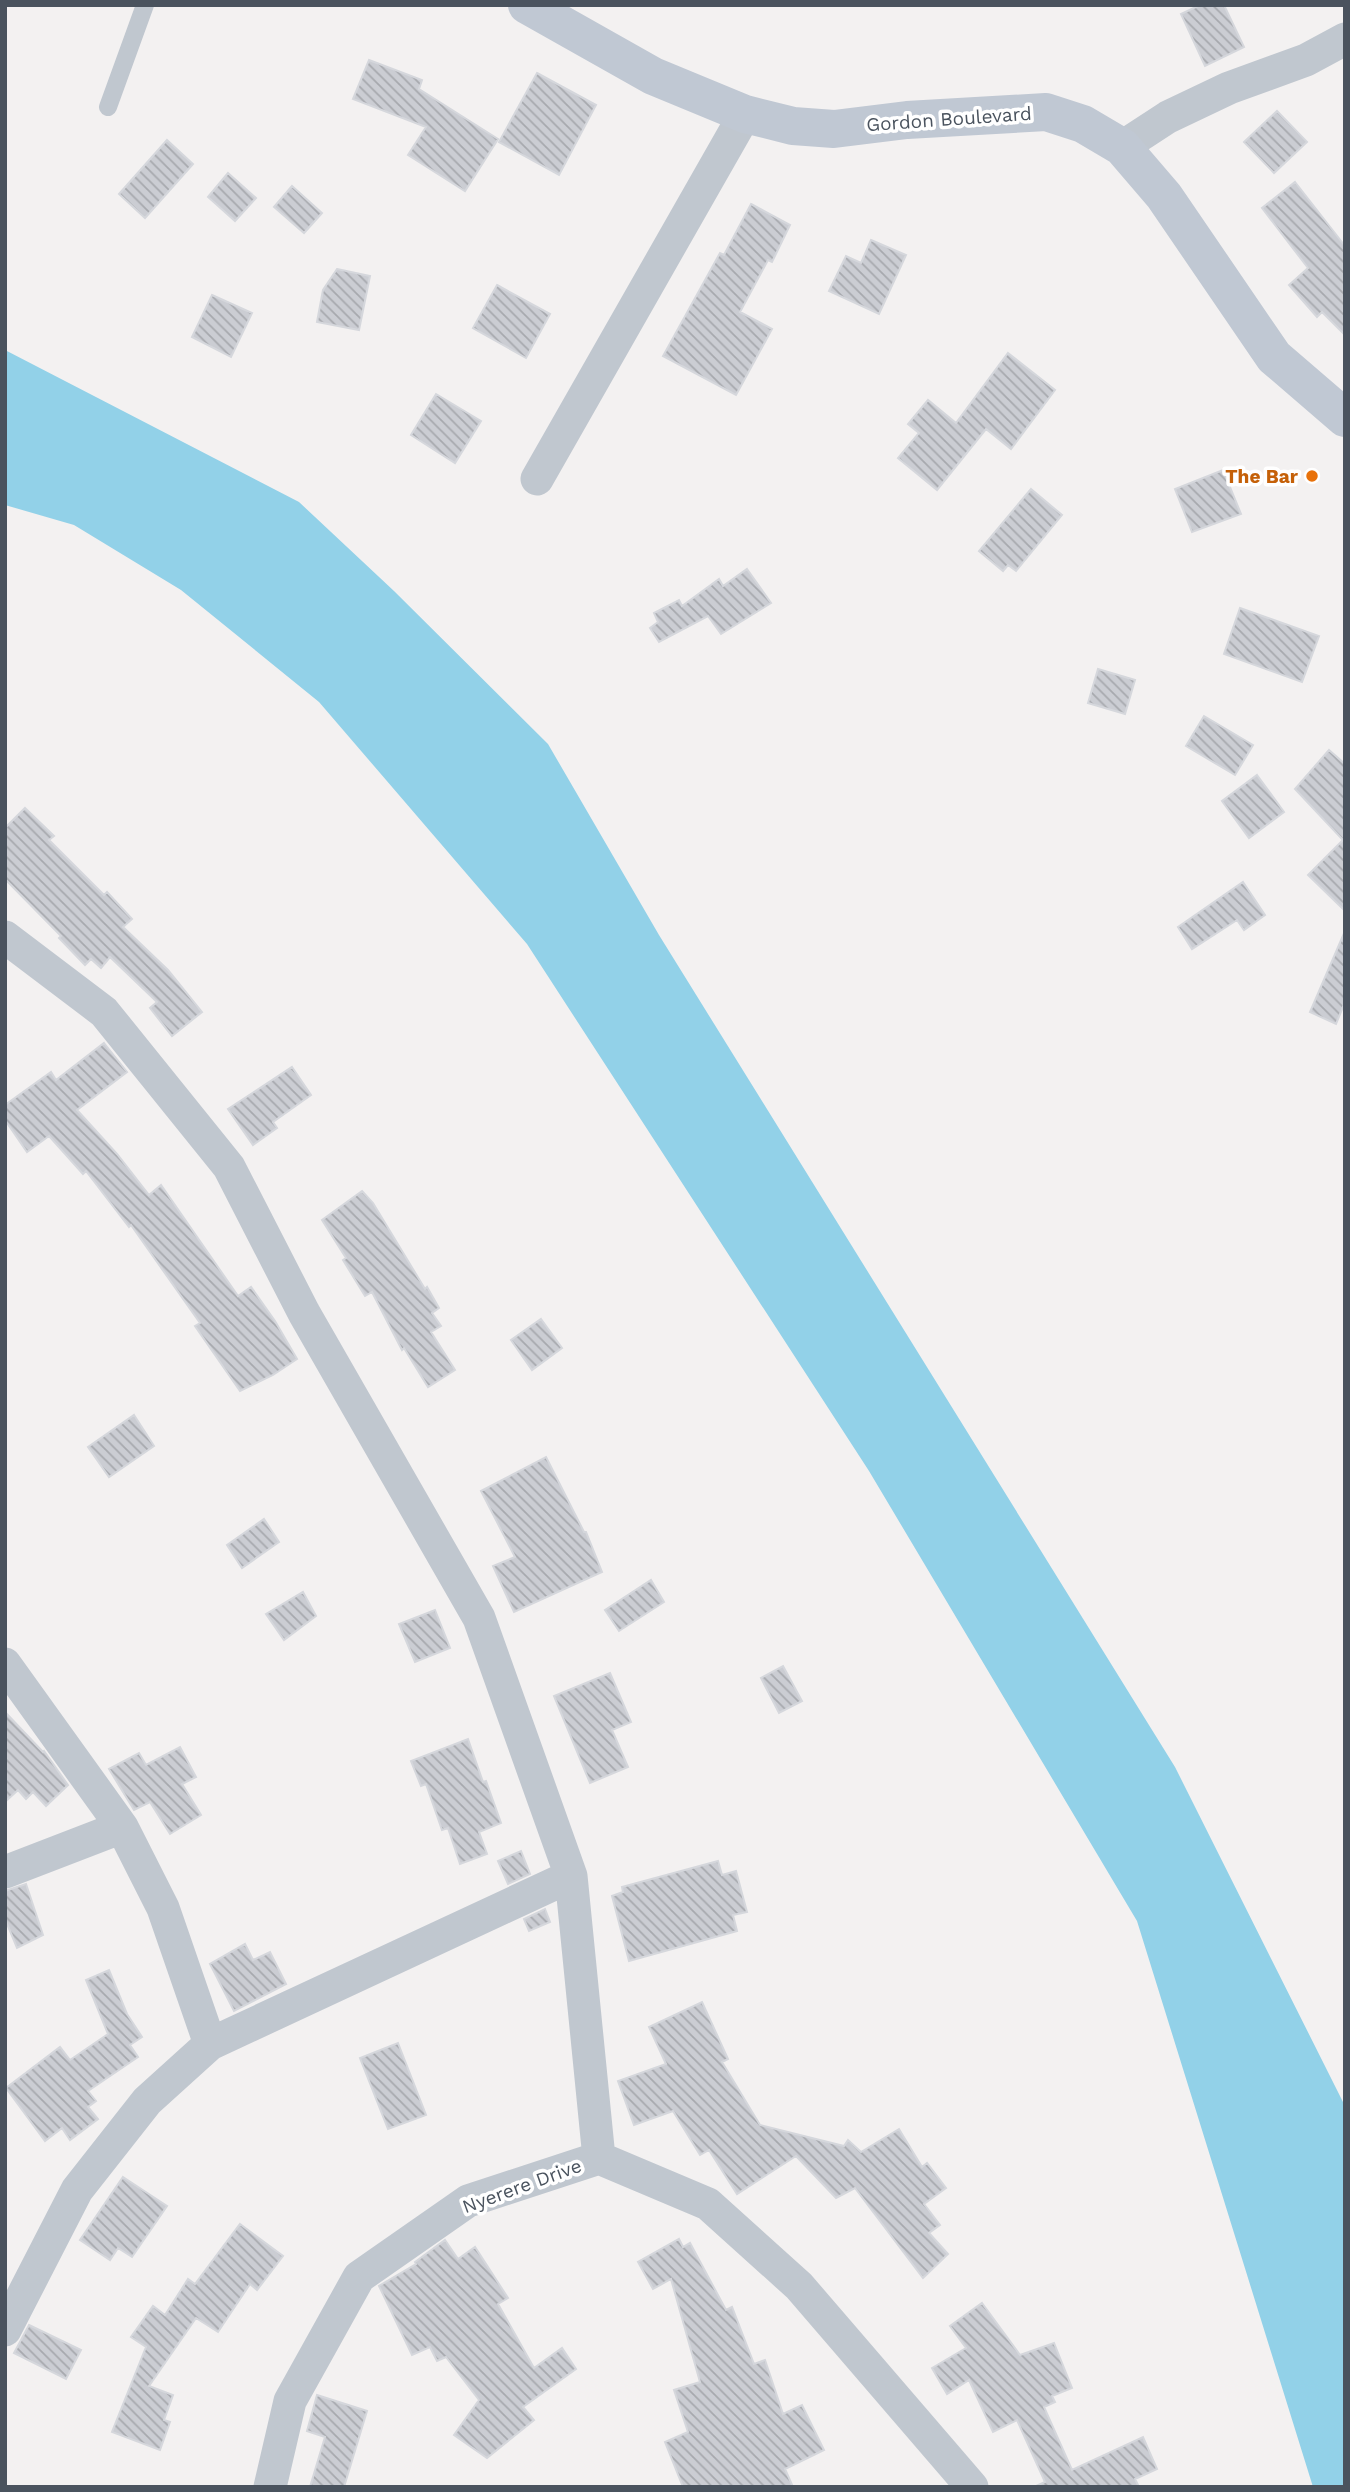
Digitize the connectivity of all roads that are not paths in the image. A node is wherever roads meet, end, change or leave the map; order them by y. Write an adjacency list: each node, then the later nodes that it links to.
1 (145, 5): 4 (lane)
2 (527, 5): 5 (street, Gordon Boulevard)
3 (1345, 39): 6 (street)
4 (108, 107)
5 (745, 114): 6 (street, Gordon Boulevard); 8 (street)
6 (1122, 147): 7 (street, Gordon Boulevard)
7 (1345, 418)
8 (537, 479)
9 (5, 937): 13 (street)
10 (5, 1664): 11 (street)
11 (122, 1827): 12 (street); 14 (street)
12 (5, 1872)
13 (571, 1876): 14 (street); 15 (street)
14 (210, 2044): 16 (street)
15 (599, 2158): 17 (street, Nyerere Drive); 18 (street, Nyerere Drive)
16 (5, 2330)
17 (270, 2487)
18 (972, 2487)

